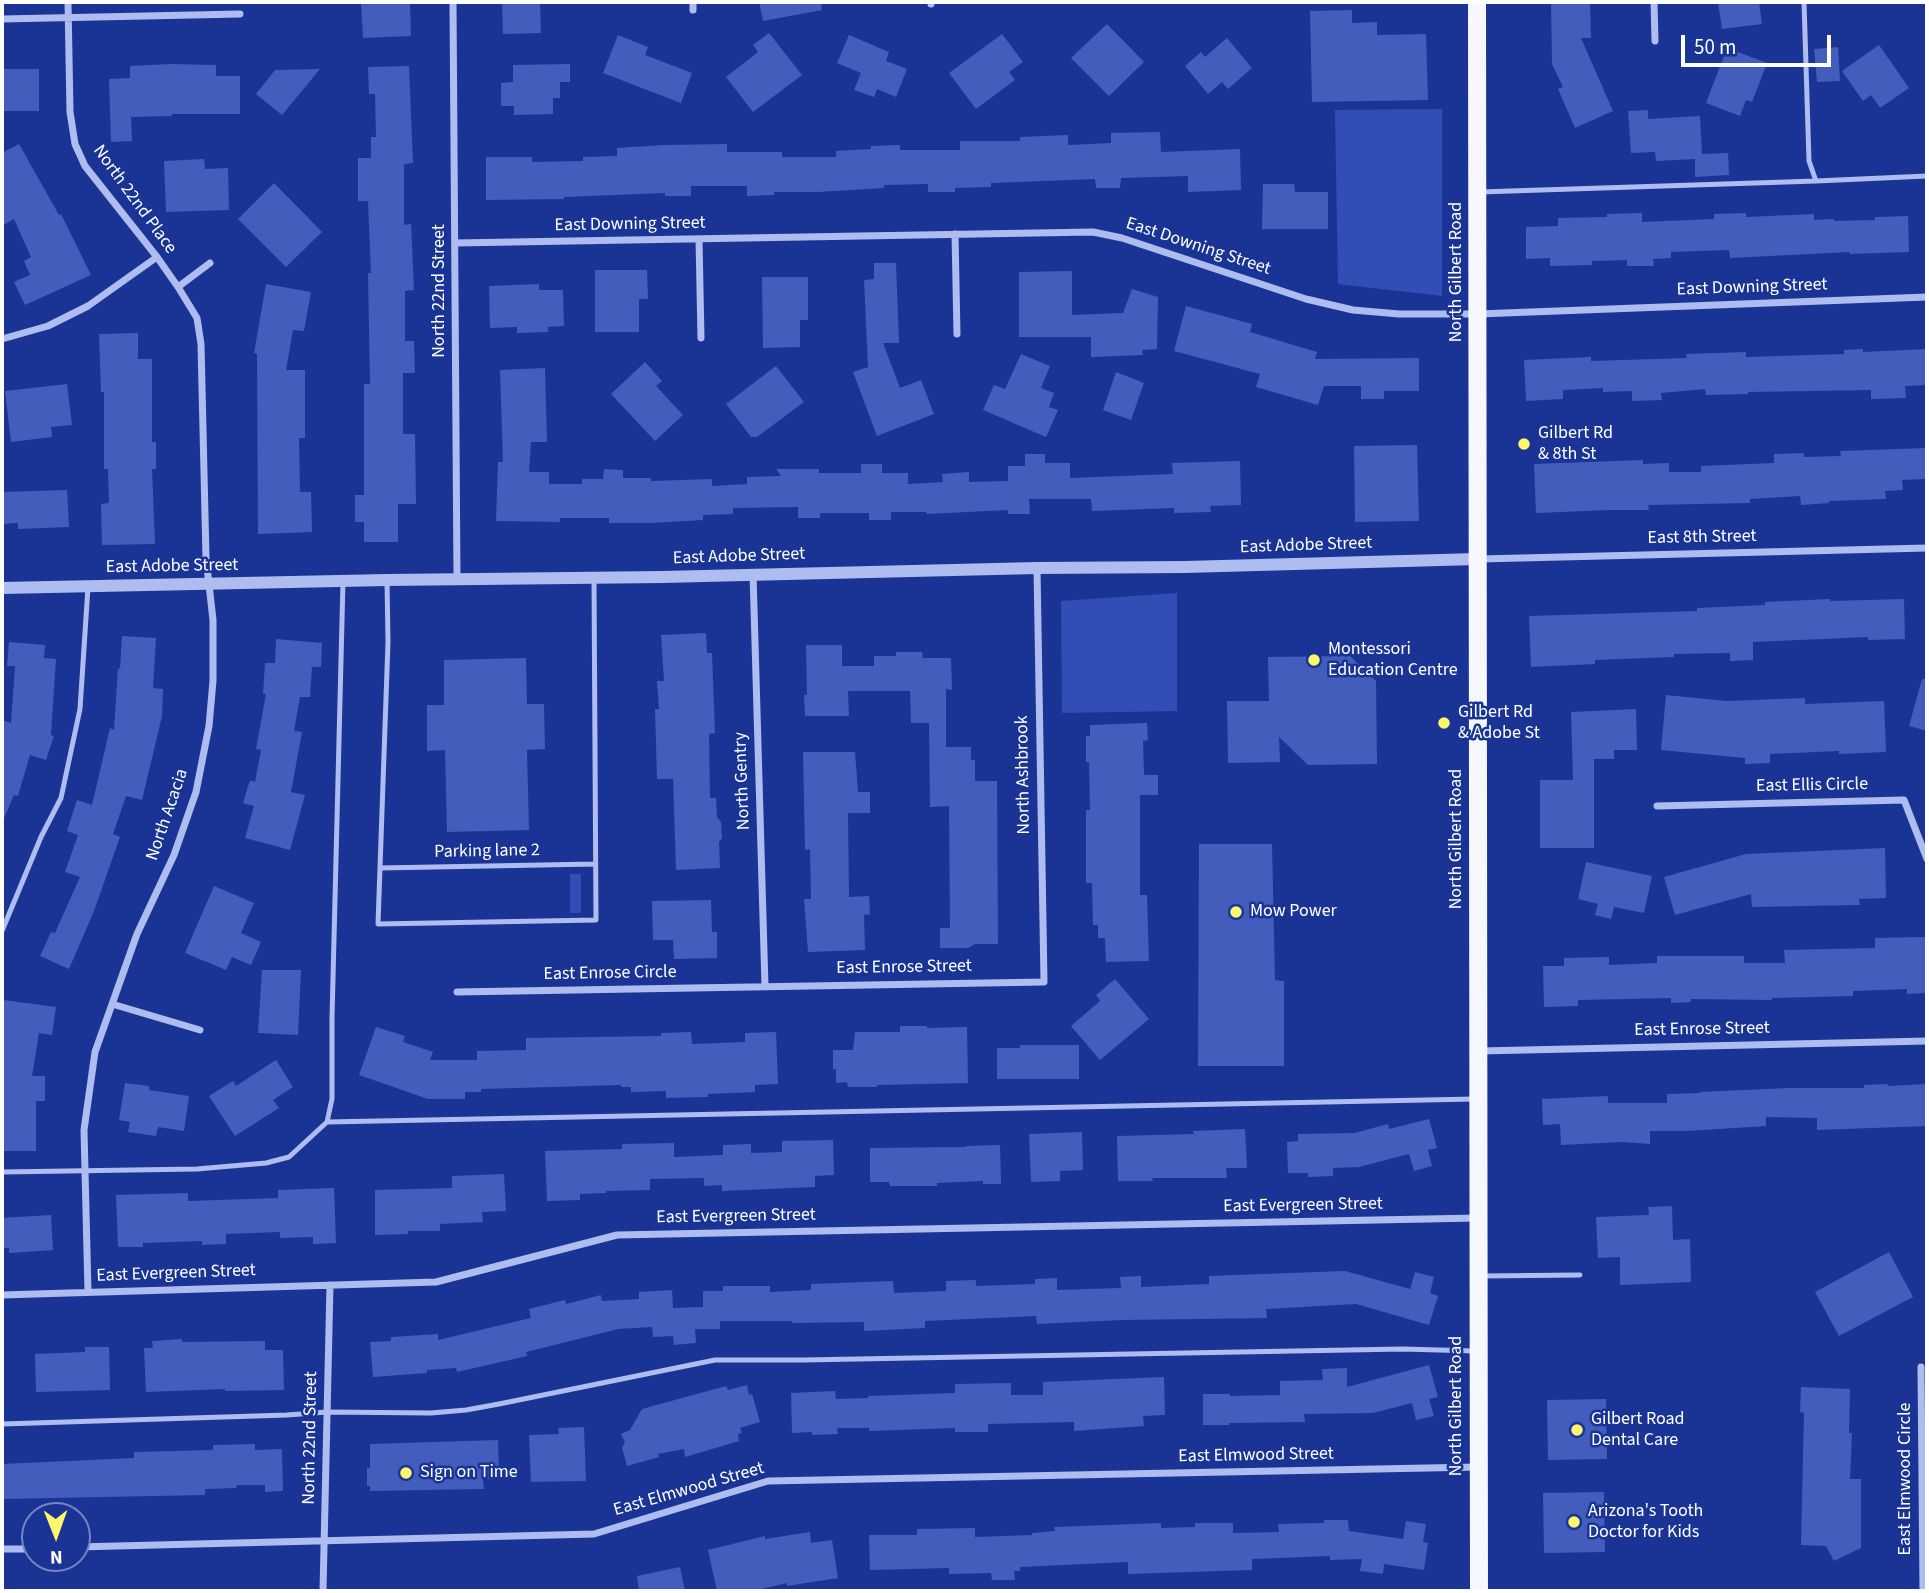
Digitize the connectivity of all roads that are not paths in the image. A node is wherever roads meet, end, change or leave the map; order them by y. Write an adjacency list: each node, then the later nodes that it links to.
1 (68, 2): 7 (street, North 22nd Place)
2 (453, 2): 15 (street, North 22nd Street)
3 (1477, 2): 12 (main road, North Gilbert Road)
4 (1654, 2): 9 (street)
5 (1804, 2): 11 (lane)
6 (240, 15): 7 (street)
7 (68, 18): 8 (street); 16 (street, North 22nd Place)
8 (2, 19)
9 (1655, 41)
10 (1927, 176): 11 (lane)
11 (1816, 181): 12 (lane)
12 (1477, 192): 20 (main road, North Gilbert Road)
13 (955, 234): 14 (street, East Downing Street); 20 (street, East Downing Street); 21 (street)
14 (699, 239): 15 (street, East Downing Street); 22 (street)
15 (455, 243): 29 (street, North 22nd Street)
16 (157, 257): 18 (street, North 22nd Place); 23 (street)
17 (209, 263): 18 (street)
18 (178, 287): 32 (street, North 22nd Place)
19 (1927, 297): 20 (street, East Downing Street)
20 (1478, 314): 25 (main road, North Gilbert Road)
21 (957, 334)
22 (701, 338)
23 (2, 339)
24 (1927, 548): 25 (street, East 8th Street)
25 (1477, 559): 26 (street, East Adobe Street); 46 (main road, North Gilbert Road)
26 (1037, 568): 27 (street, East Adobe Street); 40 (street, North Ashbrook)
27 (753, 574): 28 (street, East Adobe Street); 41 (street, North Gentry)
28 (594, 578): 29 (street, East Adobe Street); 37 (lane)
29 (457, 579): 30 (street, East Adobe Street)
30 (387, 580): 31 (street, East Adobe Street); 38 (lane)
31 (343, 582): 32 (street, East Adobe Street); 48 (lane)
32 (209, 584): 33 (street, East Adobe Street); 43 (street, North Acacia)
33 (88, 587): 34 (street, East Adobe Street); 39 (lane)
34 (2, 588)
35 (1657, 806): 36 (street, East Ellis Circle)
36 (1927, 859)
37 (595, 863): 38 (lane, Parking lane 2); 38 (lane)
38 (380, 868)
39 (2, 931)
40 (1044, 982): 41 (street, East Enrose Street)
41 (765, 986): 42 (street, East Enrose Circle)
42 (457, 992)
43 (112, 1004): 44 (street); 49 (street, North Acacia)
44 (200, 1030)
45 (1927, 1041): 46 (street, East Enrose Street)
46 (1478, 1051): 47 (main road, North Gilbert Road)
47 (1478, 1098): 48 (lane); 51 (main road, North Gilbert Road)
48 (327, 1122): 49 (lane)
49 (85, 1171): 50 (lane); 55 (street, North Acacia)
50 (2, 1172)
51 (1478, 1218): 53 (main road, North Gilbert Road); 54 (street, East Evergreen Street)
52 (1580, 1275): 53 (lane)
53 (1478, 1276): 57 (main road, North Gilbert Road)
54 (330, 1285): 55 (street, East Evergreen Street); 59 (street, North 22nd Street)
55 (88, 1292): 56 (street, East Evergreen Street)
56 (2, 1295)
57 (1478, 1352): 59 (lane); 61 (main road, North Gilbert Road)
58 (1921, 1367): 68 (street, East Elmwood Circle)
59 (327, 1412): 60 (lane); 62 (street, North 22nd Street)
60 (2, 1424)
61 (1478, 1467): 62 (street, East Elmwood Street); 67 (main road, North Gilbert Road)
62 (324, 1540): 63 (street, East Elmwood Street); 66 (street, North 22nd Street)
63 (91, 1547)
64 (2, 1549): 65 (street)
65 (21, 1549)
66 (323, 1591)
67 (1479, 1591)
68 (1923, 1591)

